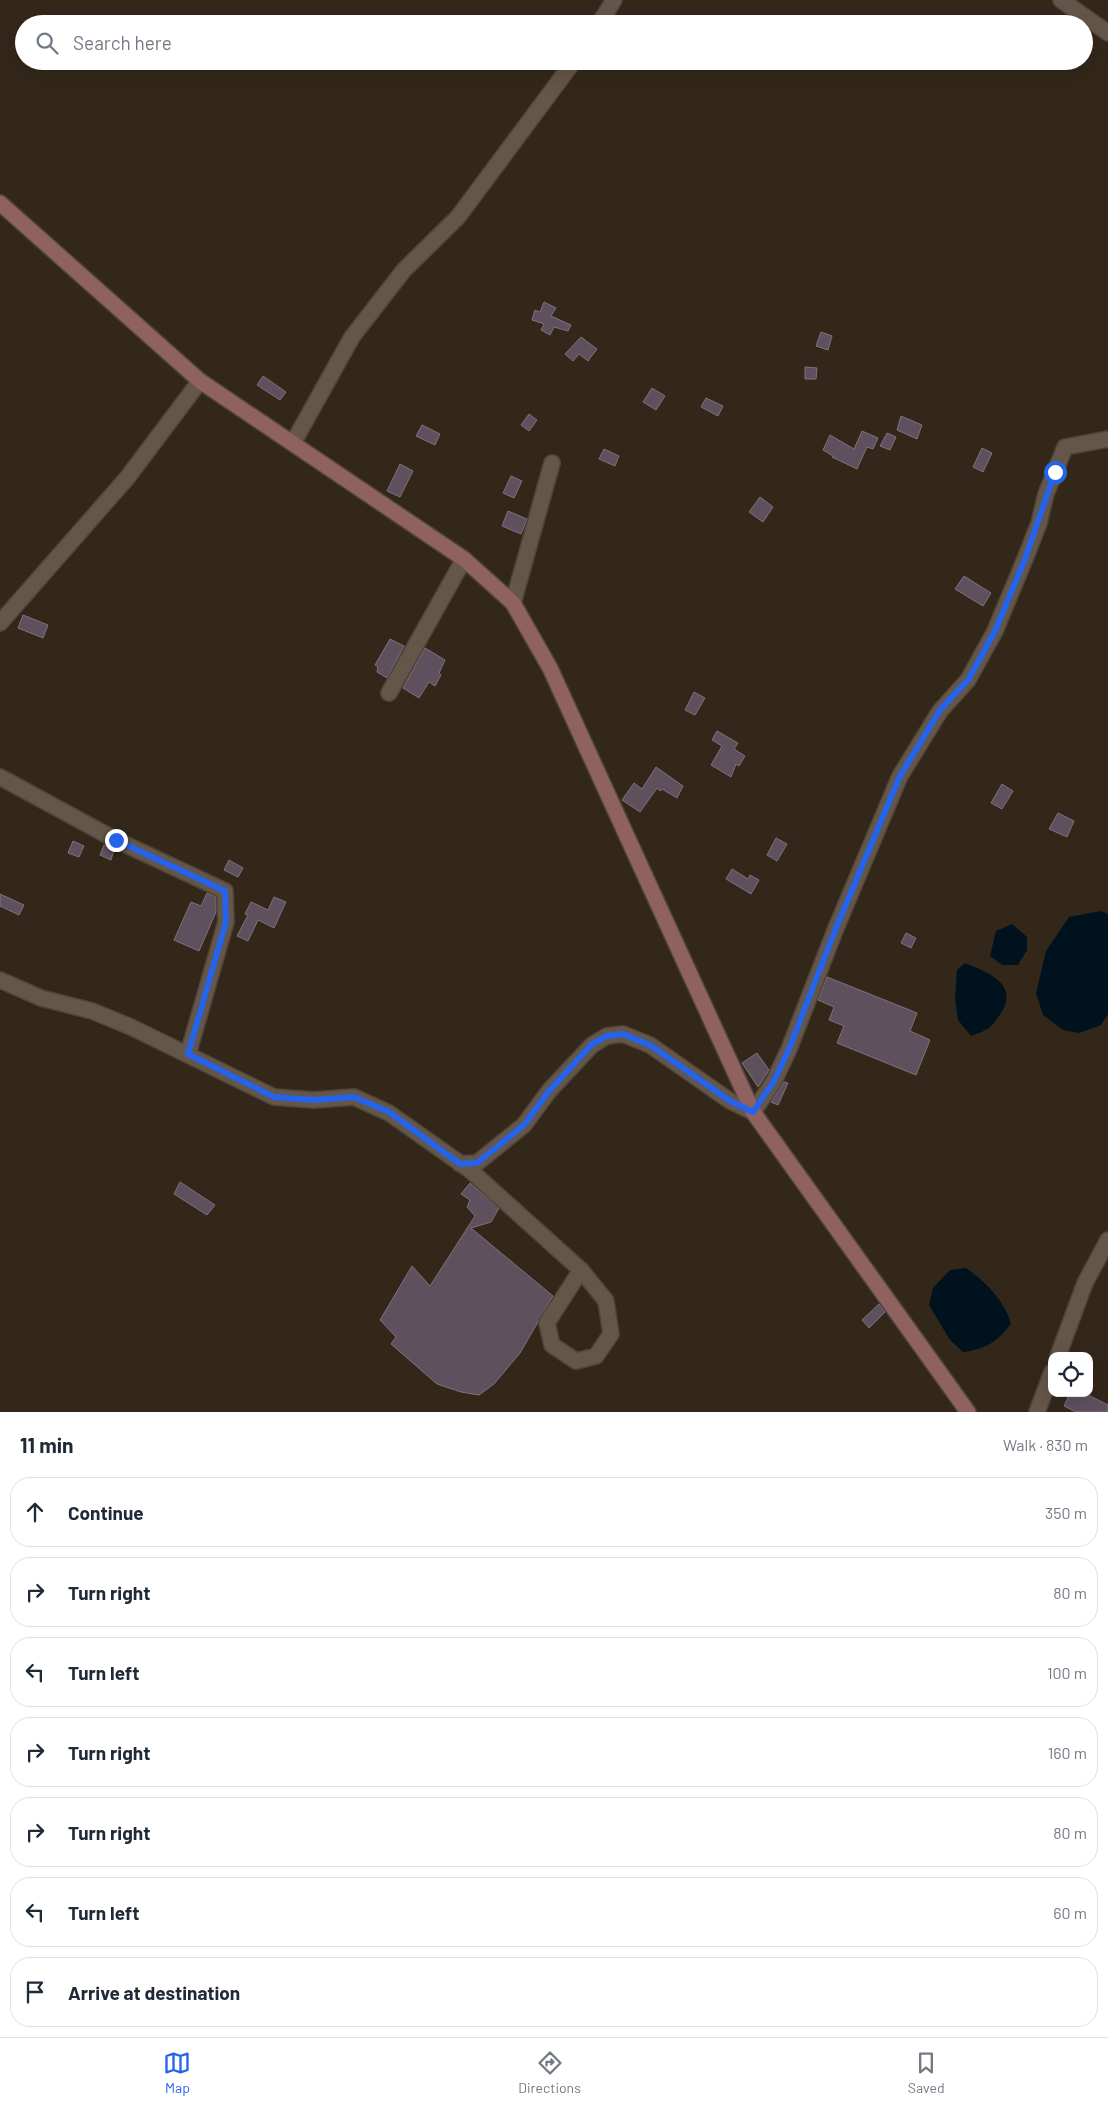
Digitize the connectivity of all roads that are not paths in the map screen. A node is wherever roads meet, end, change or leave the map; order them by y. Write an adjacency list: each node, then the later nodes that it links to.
1 (614, 0): 3 (street)
2 (1061, 0): 4 (street)
3 (605, 15)
4 (1083, 15)
5 (1093, 22): 6 (street)
6 (1108, 32)
7 (567, 70): 11 (street)
8 (0, 203): 9 (main road)
9 (200, 381): 11 (main road); 15 (street)
10 (1108, 438): 20 (street)
11 (293, 443): 13 (main road)
12 (552, 463): 14 (street)
13 (464, 560): 14 (main road); 16 (street)
14 (513, 603): 20 (main road)
15 (0, 623)
16 (389, 693)
17 (0, 777): 19 (street)
18 (0, 980): 19 (street)
19 (188, 1054): 21 (street)
20 (753, 1112): 21 (street); 26 (main road)
21 (460, 1164): 23 (street)
22 (1108, 1240): 24 (street)
23 (581, 1270): 23 (street)
24 (1059, 1352)
25 (1048, 1383): 27 (street)
26 (968, 1412)
27 (1037, 1412)

